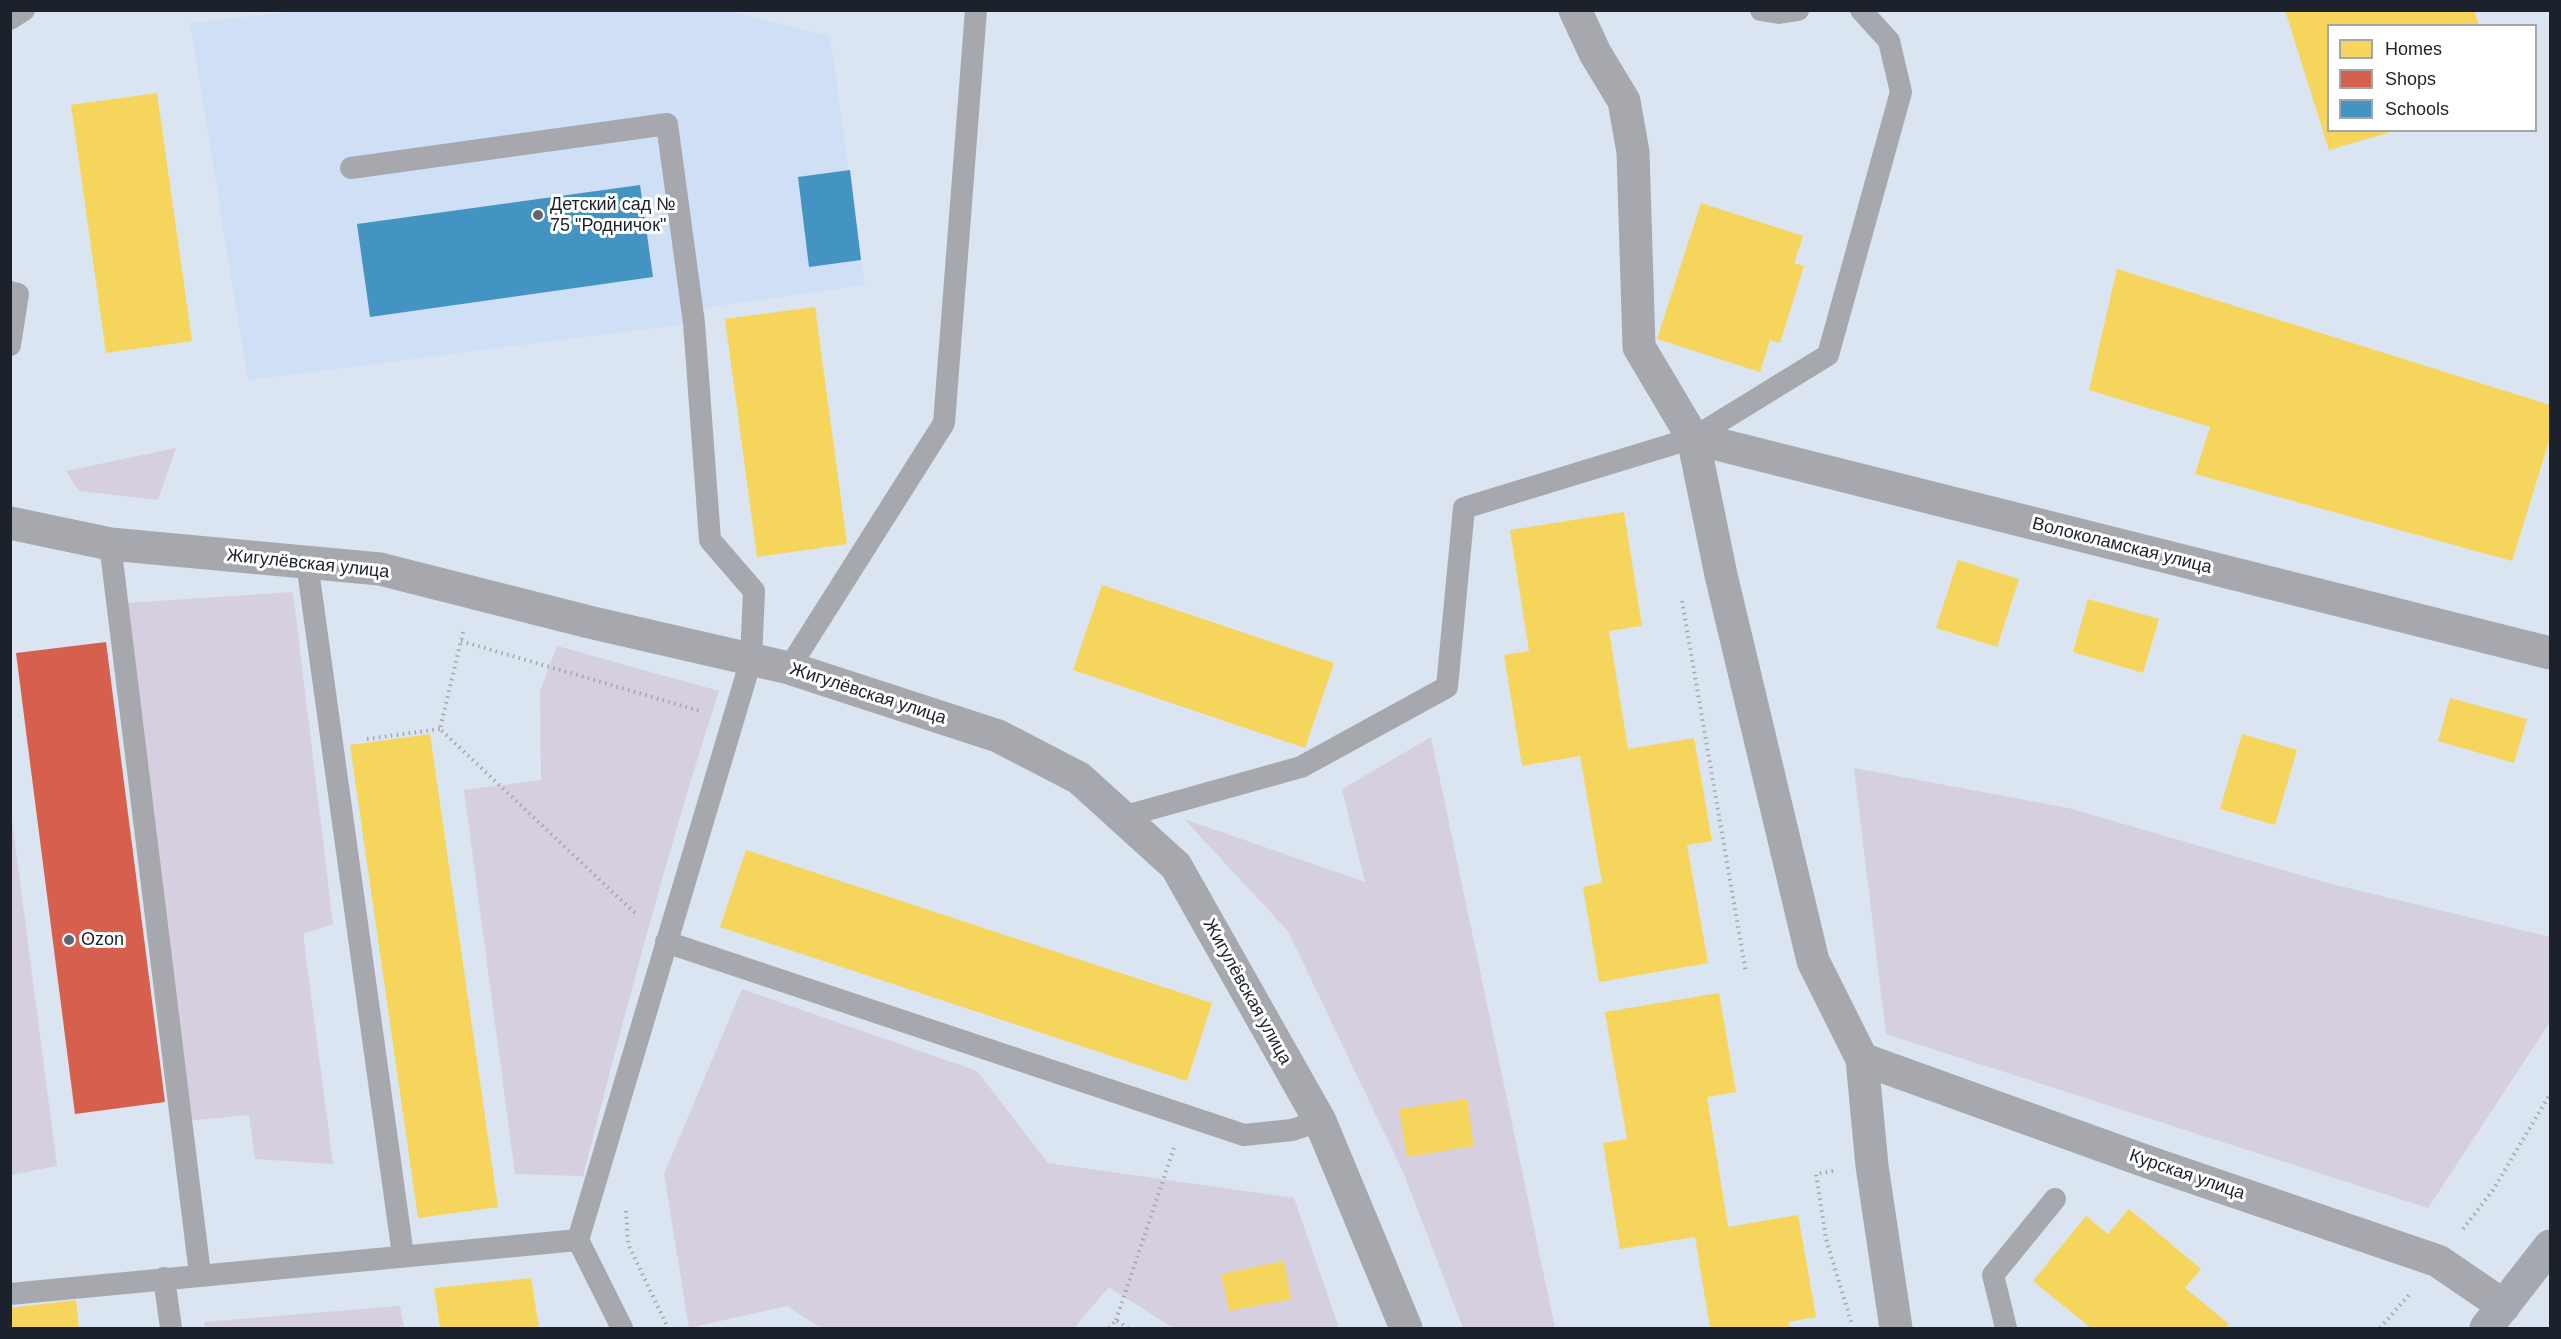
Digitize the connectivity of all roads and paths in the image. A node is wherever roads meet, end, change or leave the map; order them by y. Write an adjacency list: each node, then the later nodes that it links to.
1 (24, 10): 7 (lane)
2 (976, 10): 20 (lane)
3 (1575, 10): 11 (street)
4 (1761, 10): 5 (lane)
5 (1798, 10)
6 (1861, 10): 11 (lane)
7 (10, 19)
8 (351, 168): 19 (lane)
9 (10, 292): 10 (lane)
10 (10, 345)
11 (1693, 438): 18 (street, Волоколамская улица); 24 (lane); 27 (street)
12 (10, 523): 13 (street, Жигулёвская улица)
13 (110, 544): 14 (street, Жигулёвская улица); 37 (lane)
14 (307, 563): 16 (street, Жигулёвская улица); 23 (lane)
15 (1680, 589): 26 (path)
16 (473, 593): 17 (path); 19 (street, Жигулёвская улица)
17 (461, 641): 21 (path); 22 (path)
18 (2550, 653)
19 (751, 660): 20 (street, Жигулёвская улица); 21 (lane)
20 (789, 668): 24 (street, Жигулёвская улица)
21 (733, 720): 25 (lane)
22 (440, 729): 23 (path); 25 (path)
23 (332, 744): 35 (lane)
24 (1122, 817): 30 (street, Жигулёвская улица)
25 (666, 942): 29 (lane); 33 (lane)
26 (1746, 973)
27 (1862, 1059): 31 (street); 36 (street, Курская улица)
28 (2550, 1094): 36 (path)
29 (1185, 1115): 30 (lane); 41 (path)
30 (1320, 1121): 46 (street, Жигулёвская улица)
31 (1872, 1166): 47 (path); 48 (street)
32 (2055, 1198): 49 (lane)
33 (578, 1240): 35 (lane); 43 (lane)
34 (2550, 1246): 40 (main road)
35 (403, 1255): 37 (lane)
36 (2438, 1261): 40 (street, Курская улица); 50 (path)
37 (200, 1275): 38 (lane)
38 (164, 1278): 39 (lane); 42 (lane)
39 (10, 1294)
40 (2495, 1317)
41 (1116, 1320): 44 (path); 45 (path)
42 (171, 1329)
43 (622, 1329)
44 (1109, 1329)
45 (1128, 1329)
46 (1406, 1329)
47 (1853, 1329)
48 (1896, 1329)
49 (2006, 1329)
50 (2380, 1329)

